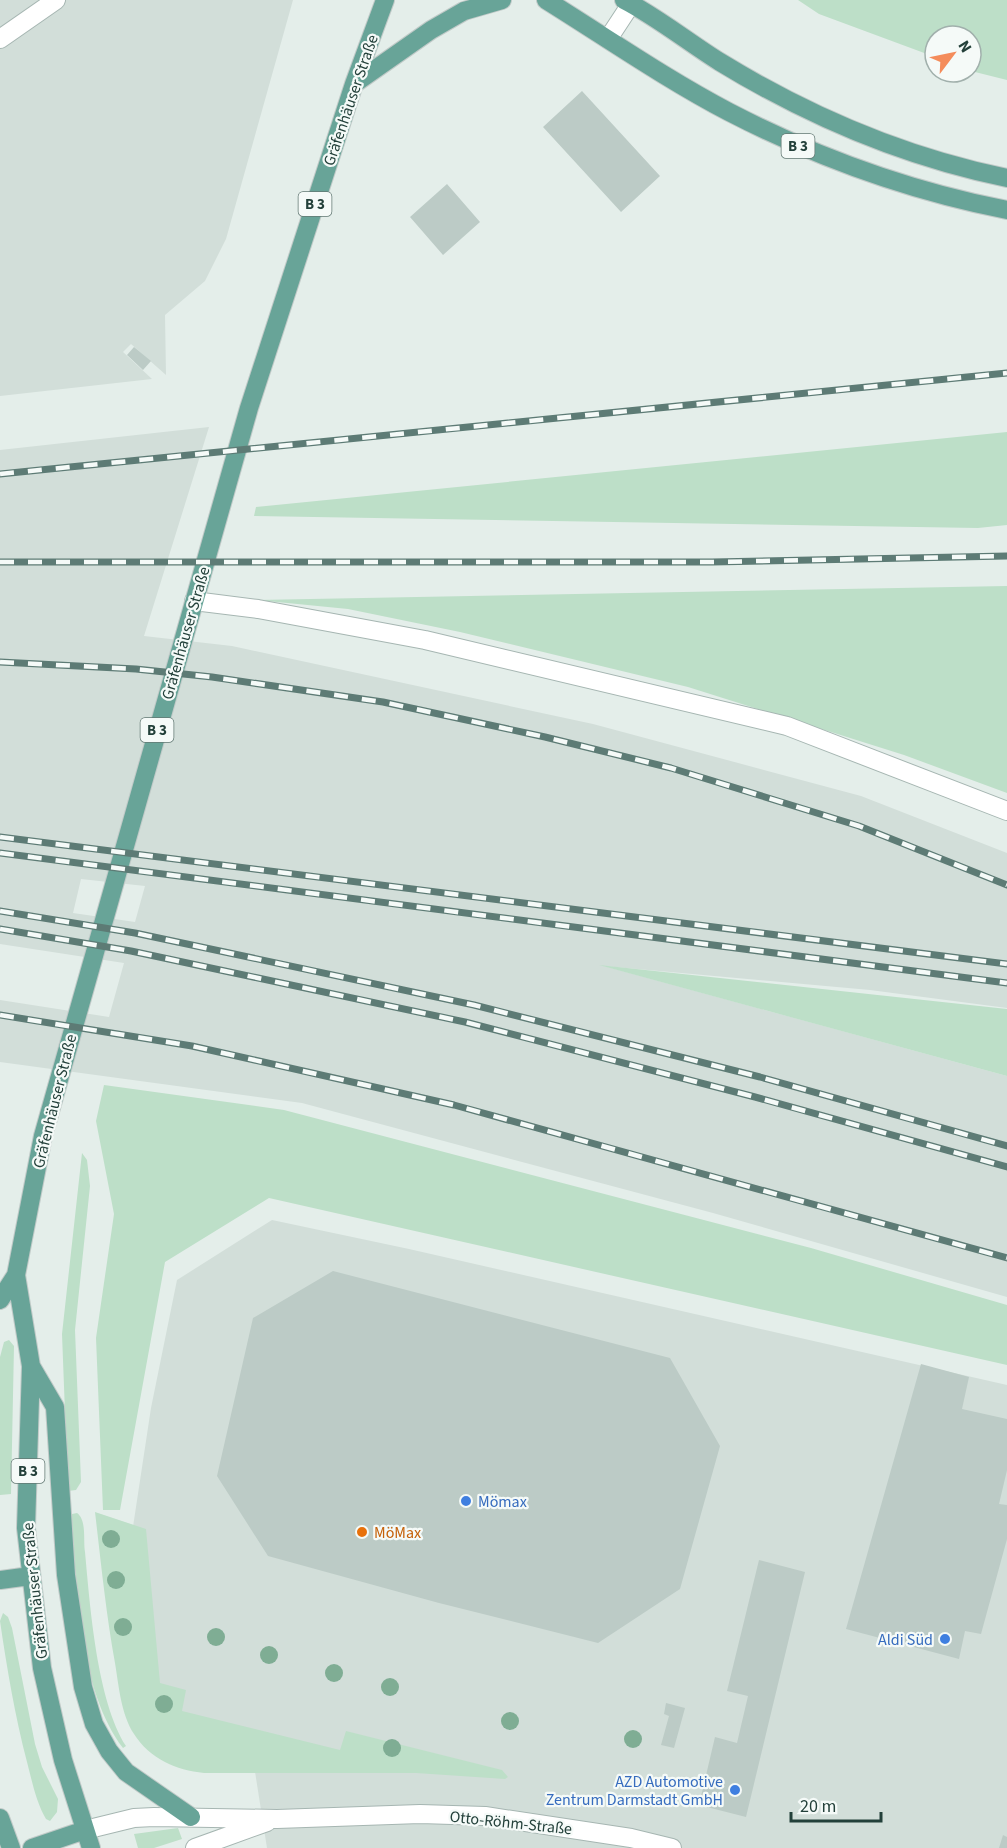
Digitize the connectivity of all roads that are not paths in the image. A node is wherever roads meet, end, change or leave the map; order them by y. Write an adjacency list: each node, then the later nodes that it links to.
1 (56, 0): 6 (street)
2 (384, 0): 8 (main road, Gräfenhäuser Straße / B 3)
3 (502, 0): 8 (main road)
4 (546, 0): 7 (main road, B 3)
5 (627, 2): 7 (street); 9 (main road, B 3)
6 (0, 39)
7 (608, 39): 10 (main road, B 3)
8 (354, 84): 11 (main road, Gräfenhäuser Straße / B 3)
9 (1007, 178)
10 (1007, 210)
11 (194, 601): 12 (street); 13 (main road, Gräfenhäuser Straße / B 3)
12 (1007, 811)
13 (16, 1275): 14 (main road, Gräfenhäuser Straße / B 3); 15 (main road, Gräfenhäuser Straße / B 3)
14 (0, 1300)
15 (31, 1366): 16 (main road, Gräfenhäuser Straße / B 3); 18 (main road)
16 (30, 1576): 17 (main road); 21 (main road, Gräfenhäuser Straße / B 3)
17 (0, 1580)
18 (191, 1817): 20 (street, Otto-Röhm-Straße); 21 (street, Otto-Röhm-Straße)
19 (0, 1818): 22 (main road)
20 (277, 1819): 25 (street, Otto-Röhm-Straße); 26 (street, Otto-Röhm-Straße)
21 (85, 1830): 23 (main road); 24 (main road, Gräfenhäuser Straße / B 3)
22 (11, 1848)
23 (32, 1848)
24 (91, 1848)
25 (195, 1848)
26 (672, 1848)

